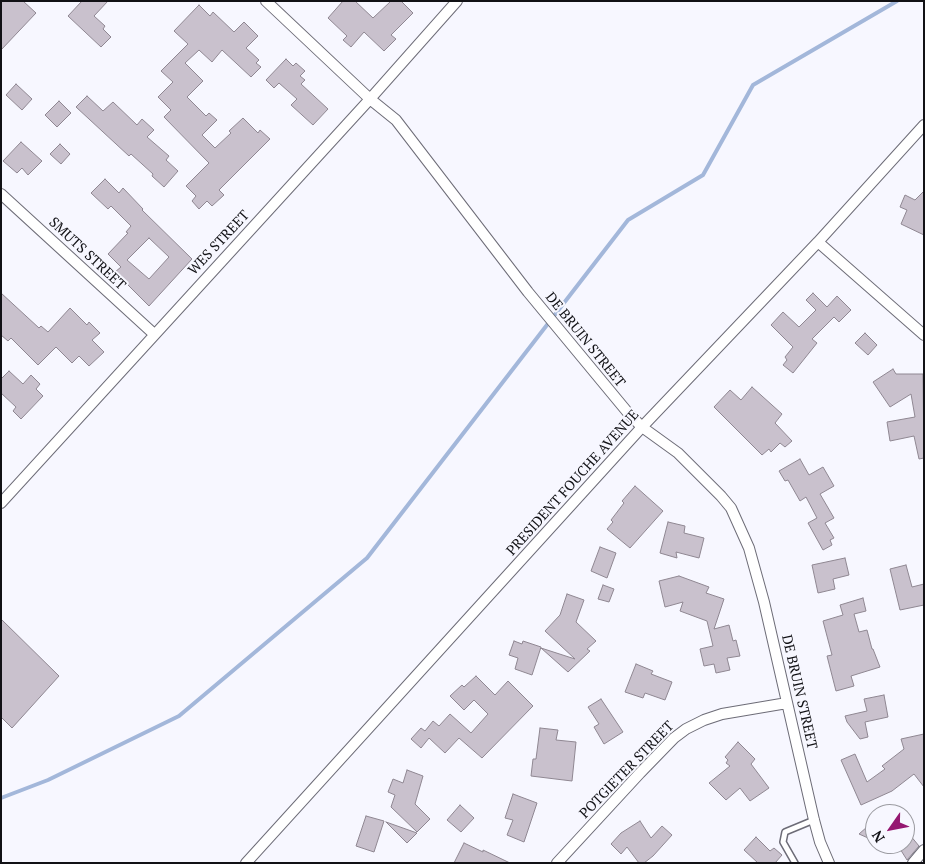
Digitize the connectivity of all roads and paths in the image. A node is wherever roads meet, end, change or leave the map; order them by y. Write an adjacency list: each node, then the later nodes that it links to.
1 (266, 1): 3 (street, DE BRUIN STREET)
2 (457, 1): 3 (street, WES STREET)
3 (370, 99): 7 (street, WES STREET); 9 (street, DE BRUIN STREET)
4 (924, 125): 6 (street, PRESIDENT FOUCHE AVENUE)
5 (1, 194): 7 (street, SMUTS STREET)
6 (818, 242): 8 (street); 9 (street, PRESIDENT FOUCHE AVENUE)
7 (154, 334): 10 (street, WES STREET)
8 (924, 335)
9 (642, 428): 11 (street, DE BRUIN STREET); 14 (street, PRESIDENT FOUCHE AVENUE)
10 (1, 503)
11 (787, 703): 12 (street, DE BRUIN STREET); 15 (street, POTGIETER STREET)
12 (814, 820): 16 (lane); 17 (street, DE BRUIN STREET)
13 (924, 850): 18 (street)
14 (246, 863)
15 (557, 863)
16 (795, 863)
17 (829, 863)
18 (913, 863)

